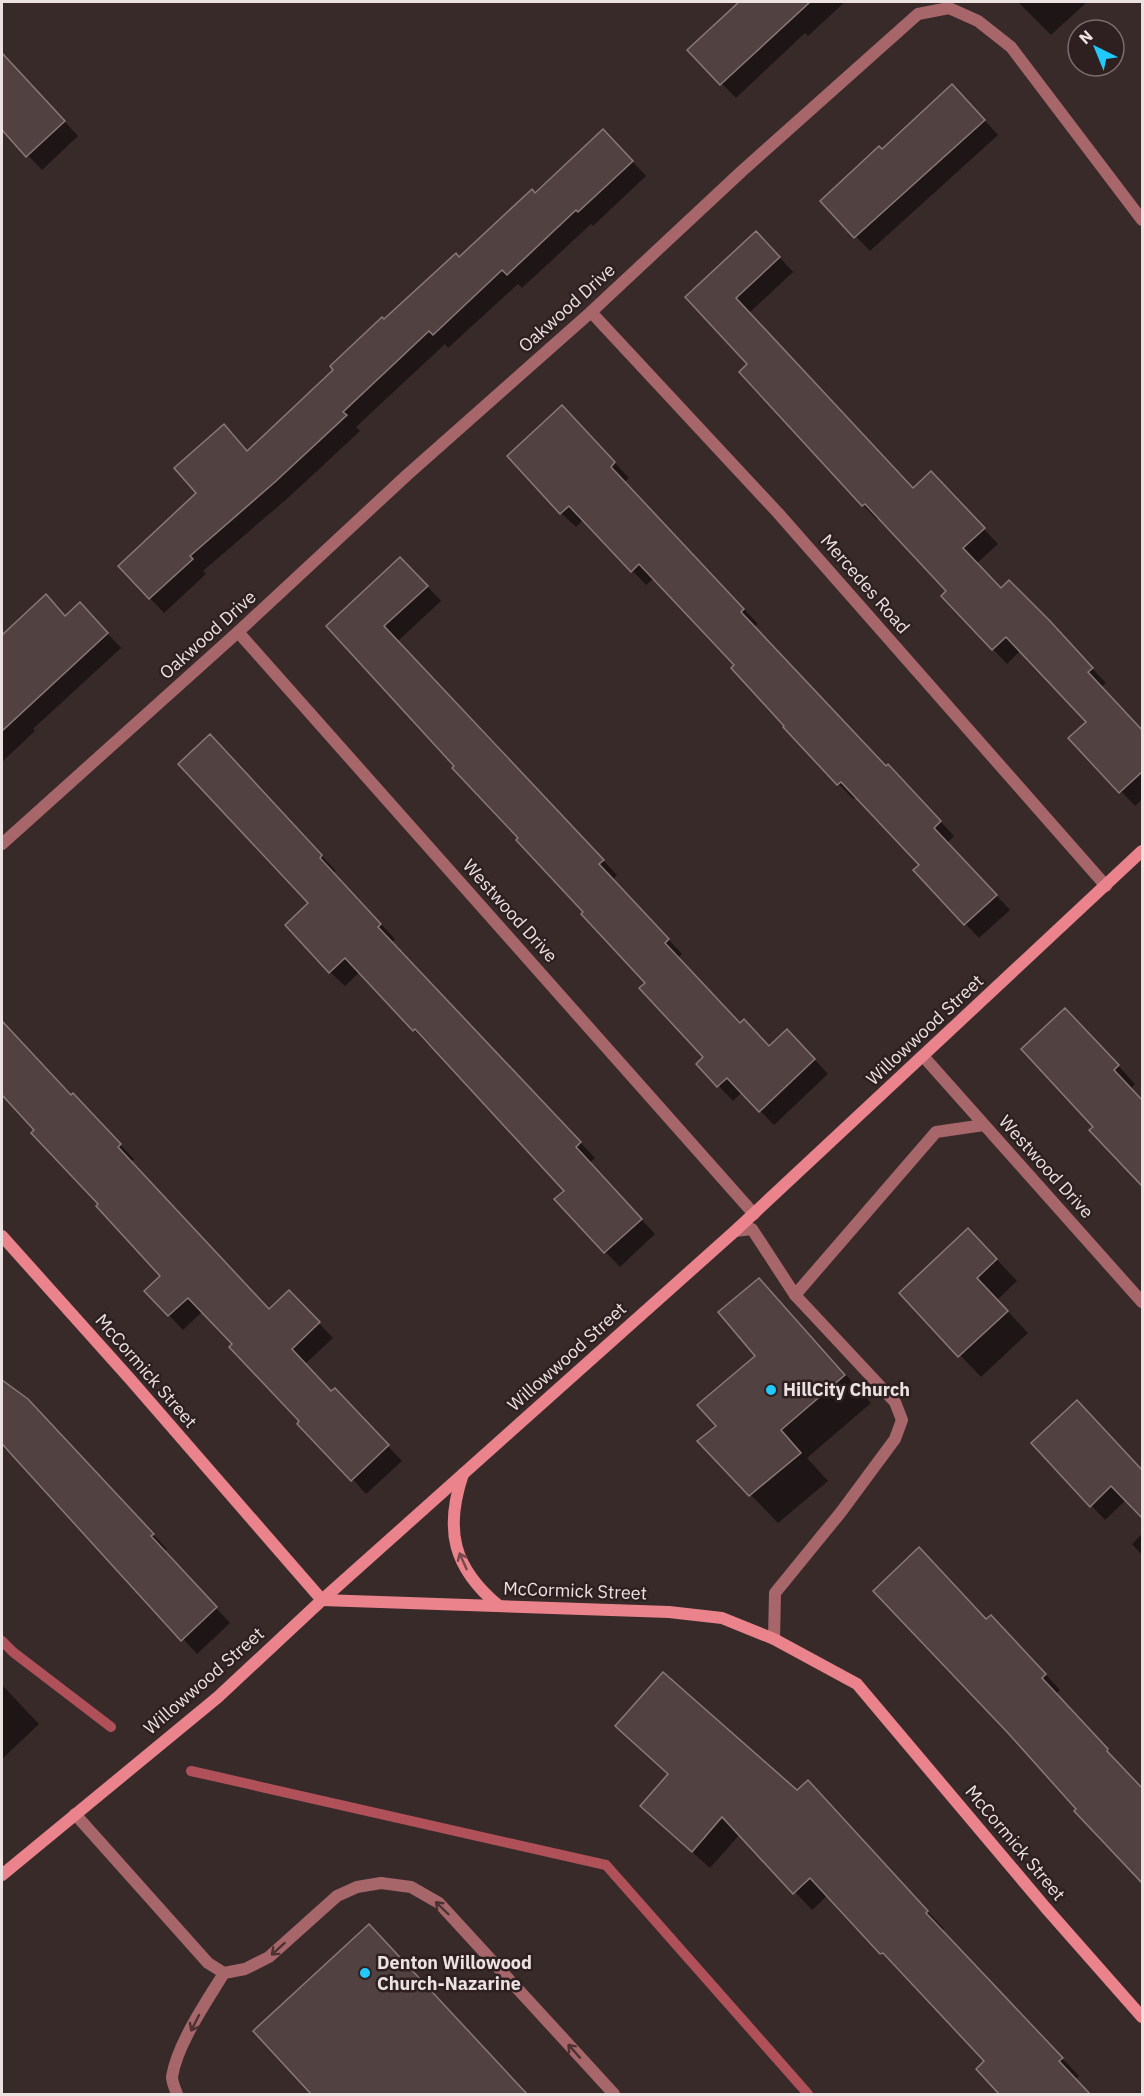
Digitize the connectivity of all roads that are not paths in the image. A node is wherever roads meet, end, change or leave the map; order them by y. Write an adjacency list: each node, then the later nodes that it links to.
1 (1143, 220): 2 (street, Oakwood Drive)
2 (591, 312): 3 (street, Oakwood Drive); 6 (street, Mercedes Road)
3 (238, 632): 4 (street, Oakwood Drive); 9 (street, Westwood Drive)
4 (2, 844)
5 (1143, 851): 6 (street, Willowwood Street)
6 (1106, 886): 7 (street, Willowwood Street)
7 (923, 1056): 8 (street, Westwood Drive); 9 (street, Willowwood Street)
8 (984, 1125): 12 (street); 13 (street, Westwood Drive)
9 (754, 1214): 10 (street, Willowwood Street)
10 (735, 1231): 12 (street); 14 (street, Willowwood Street)
11 (2, 1236): 15 (street, McCormick Street)
12 (795, 1295): 17 (street)
13 (1143, 1302)
14 (463, 1474): 15 (street, Willowwood Street); 16 (street, one-way to 14)
15 (322, 1600): 16 (street, McCormick Street); 18 (street, Willowwood Street)
16 (499, 1606): 17 (street, McCormick Street)
17 (774, 1639): 21 (street, McCormick Street)
18 (75, 1814): 19 (street, Willowwood Street); 20 (street)
19 (2, 1875)
20 (224, 1973): 22 (street, one-way to 22); 23 (street, one-way to 20)
21 (1143, 2017)
22 (177, 2094)
23 (614, 2094)

